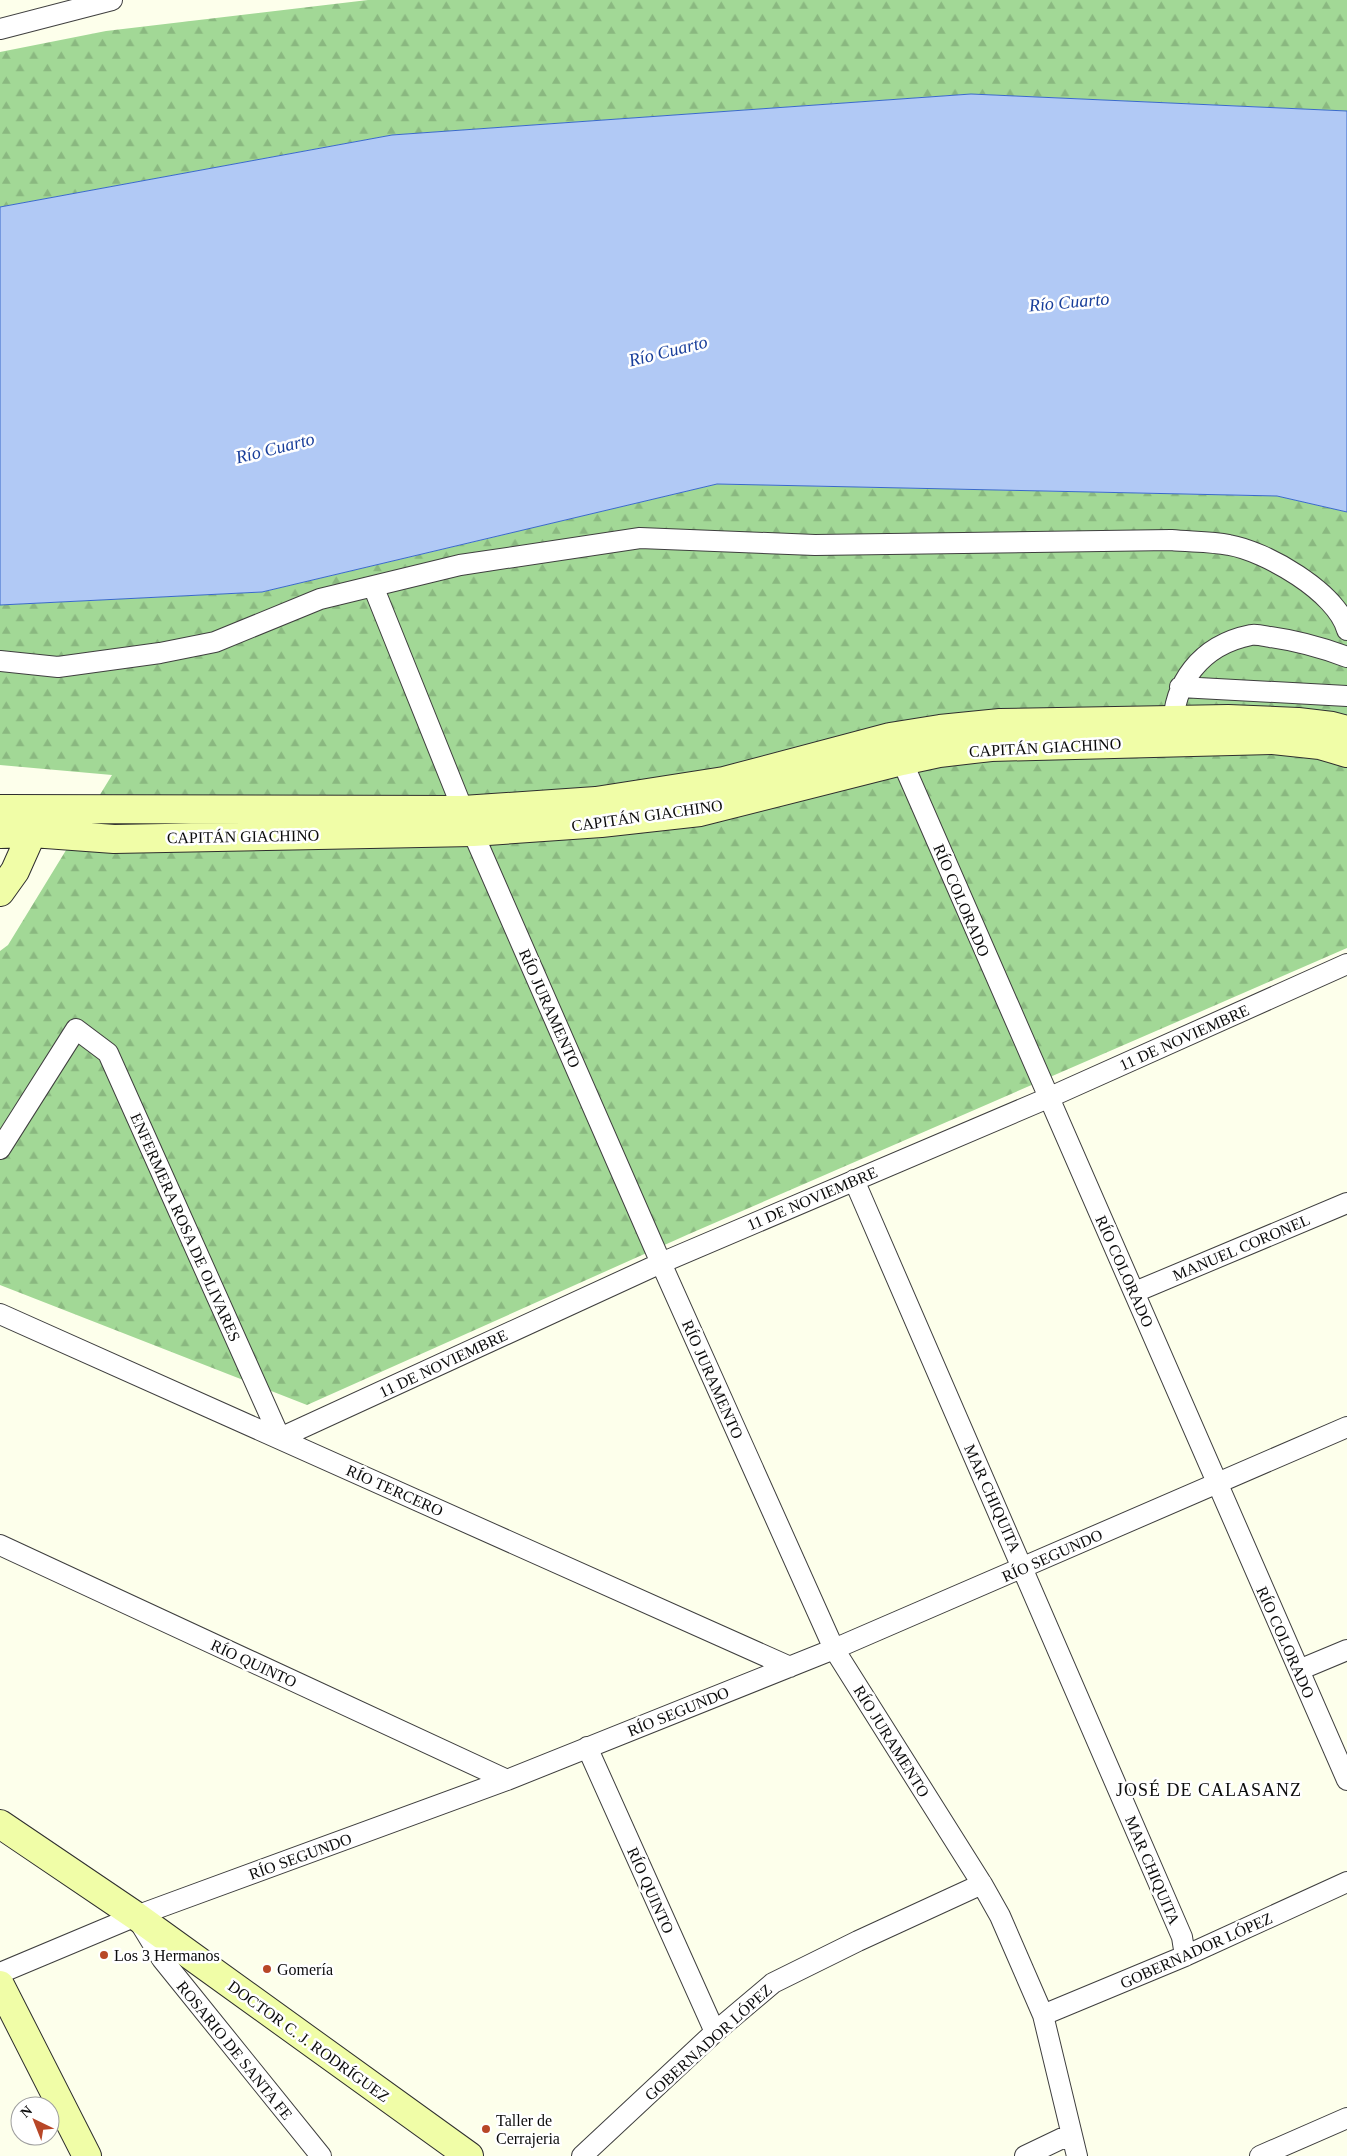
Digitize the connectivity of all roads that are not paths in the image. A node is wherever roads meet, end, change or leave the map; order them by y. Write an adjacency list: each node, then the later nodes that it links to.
1 (112, 0): 2 (street)
2 (0, 29)
3 (373, 586): 4 (street); 6 (street); 13 (street, RÍO JURAMENTO)
4 (1347, 630)
5 (1347, 657): 7 (street)
6 (0, 661)
7 (1180, 687): 8 (street); 10 (street)
8 (1347, 696)
9 (1347, 730): 10 (main road, CAPITÁN GIACHINO)
10 (1173, 732): 11 (main road, CAPITÁN GIACHINO); 12 (main road, CAPITÁN GIACHINO); 13 (main road, CAPITÁN GIACHINO)
11 (1347, 753)
12 (902, 761): 13 (main road, CAPITÁN GIACHINO); 17 (street, RÍO COLORADO)
13 (468, 821): 14 (main road, CAPITÁN GIACHINO); 21 (street, RÍO JURAMENTO)
14 (10, 826): 15 (main road)
15 (0, 892)
16 (1347, 964): 17 (street, 11 DE NOVIEMBRE)
17 (1048, 1098): 19 (street, 11 DE NOVIEMBRE); 22 (street, RÍO COLORADO)
18 (0, 1149): 25 (street, ENFERMERA ROSA DE OLIVARES)
19 (854, 1180): 21 (street, 11 DE NOVIEMBRE); 28 (street, MAR CHIQUITA)
20 (1347, 1203): 22 (street, MANUEL CORONEL)
21 (661, 1263): 25 (street, 11 DE NOVIEMBRE); 29 (street, RÍO JURAMENTO)
22 (1135, 1292): 26 (street, RÍO COLORADO)
23 (0, 1314): 25 (street, RÍO TERCERO)
24 (1347, 1428): 26 (street, RÍO SEGUNDO)
25 (280, 1438): 31 (street, RÍO TERCERO)
26 (1216, 1483): 28 (street, RÍO SEGUNDO); 32 (street, RÍO COLORADO)
27 (0, 1545): 34 (street, RÍO QUINTO)
28 (1023, 1568): 29 (street, RÍO SEGUNDO); 40 (street, MAR CHIQUITA)
29 (834, 1649): 31 (street, RÍO SEGUNDO); 38 (street, RÍO JURAMENTO)
30 (1347, 1650): 32 (street)
31 (790, 1667): 33 (street, RÍO SEGUNDO)
32 (1298, 1670): 35 (street, RÍO COLORADO)
33 (587, 1748): 34 (street, RÍO SEGUNDO); 44 (street, RÍO QUINTO)
34 (507, 1780): 39 (street, RÍO SEGUNDO)
35 (1347, 1780)
36 (0, 1824): 39 (main road, DOCTOR C. J. RODRÍGUEZ)
37 (1347, 1882): 40 (street, GOBERNADOR LÓPEZ)
38 (982, 1884): 43 (street, RÍO JURAMENTO); 44 (street, GOBERNADOR LÓPEZ)
39 (136, 1916): 41 (street, RÍO SEGUNDO); 48 (street, ROSARIO DE SANTA FE); 49 (main road, DOCTOR C. J. RODRÍGUEZ)
40 (1185, 1956): 43 (street, GOBERNADOR LÓPEZ)
41 (0, 1973)
42 (0, 1985): 47 (main road)
43 (1043, 2015): 46 (street, RÍO JURAMENTO)
44 (715, 2032): 50 (street, GOBERNADOR LÓPEZ)
45 (1347, 2118): 53 (street)
46 (1071, 2134): 51 (street); 52 (street, RÍO JURAMENTO)
47 (87, 2156)
48 (321, 2156)
49 (470, 2156)
50 (582, 2156)
51 (1025, 2156)
52 (1077, 2156)
53 (1260, 2156)

